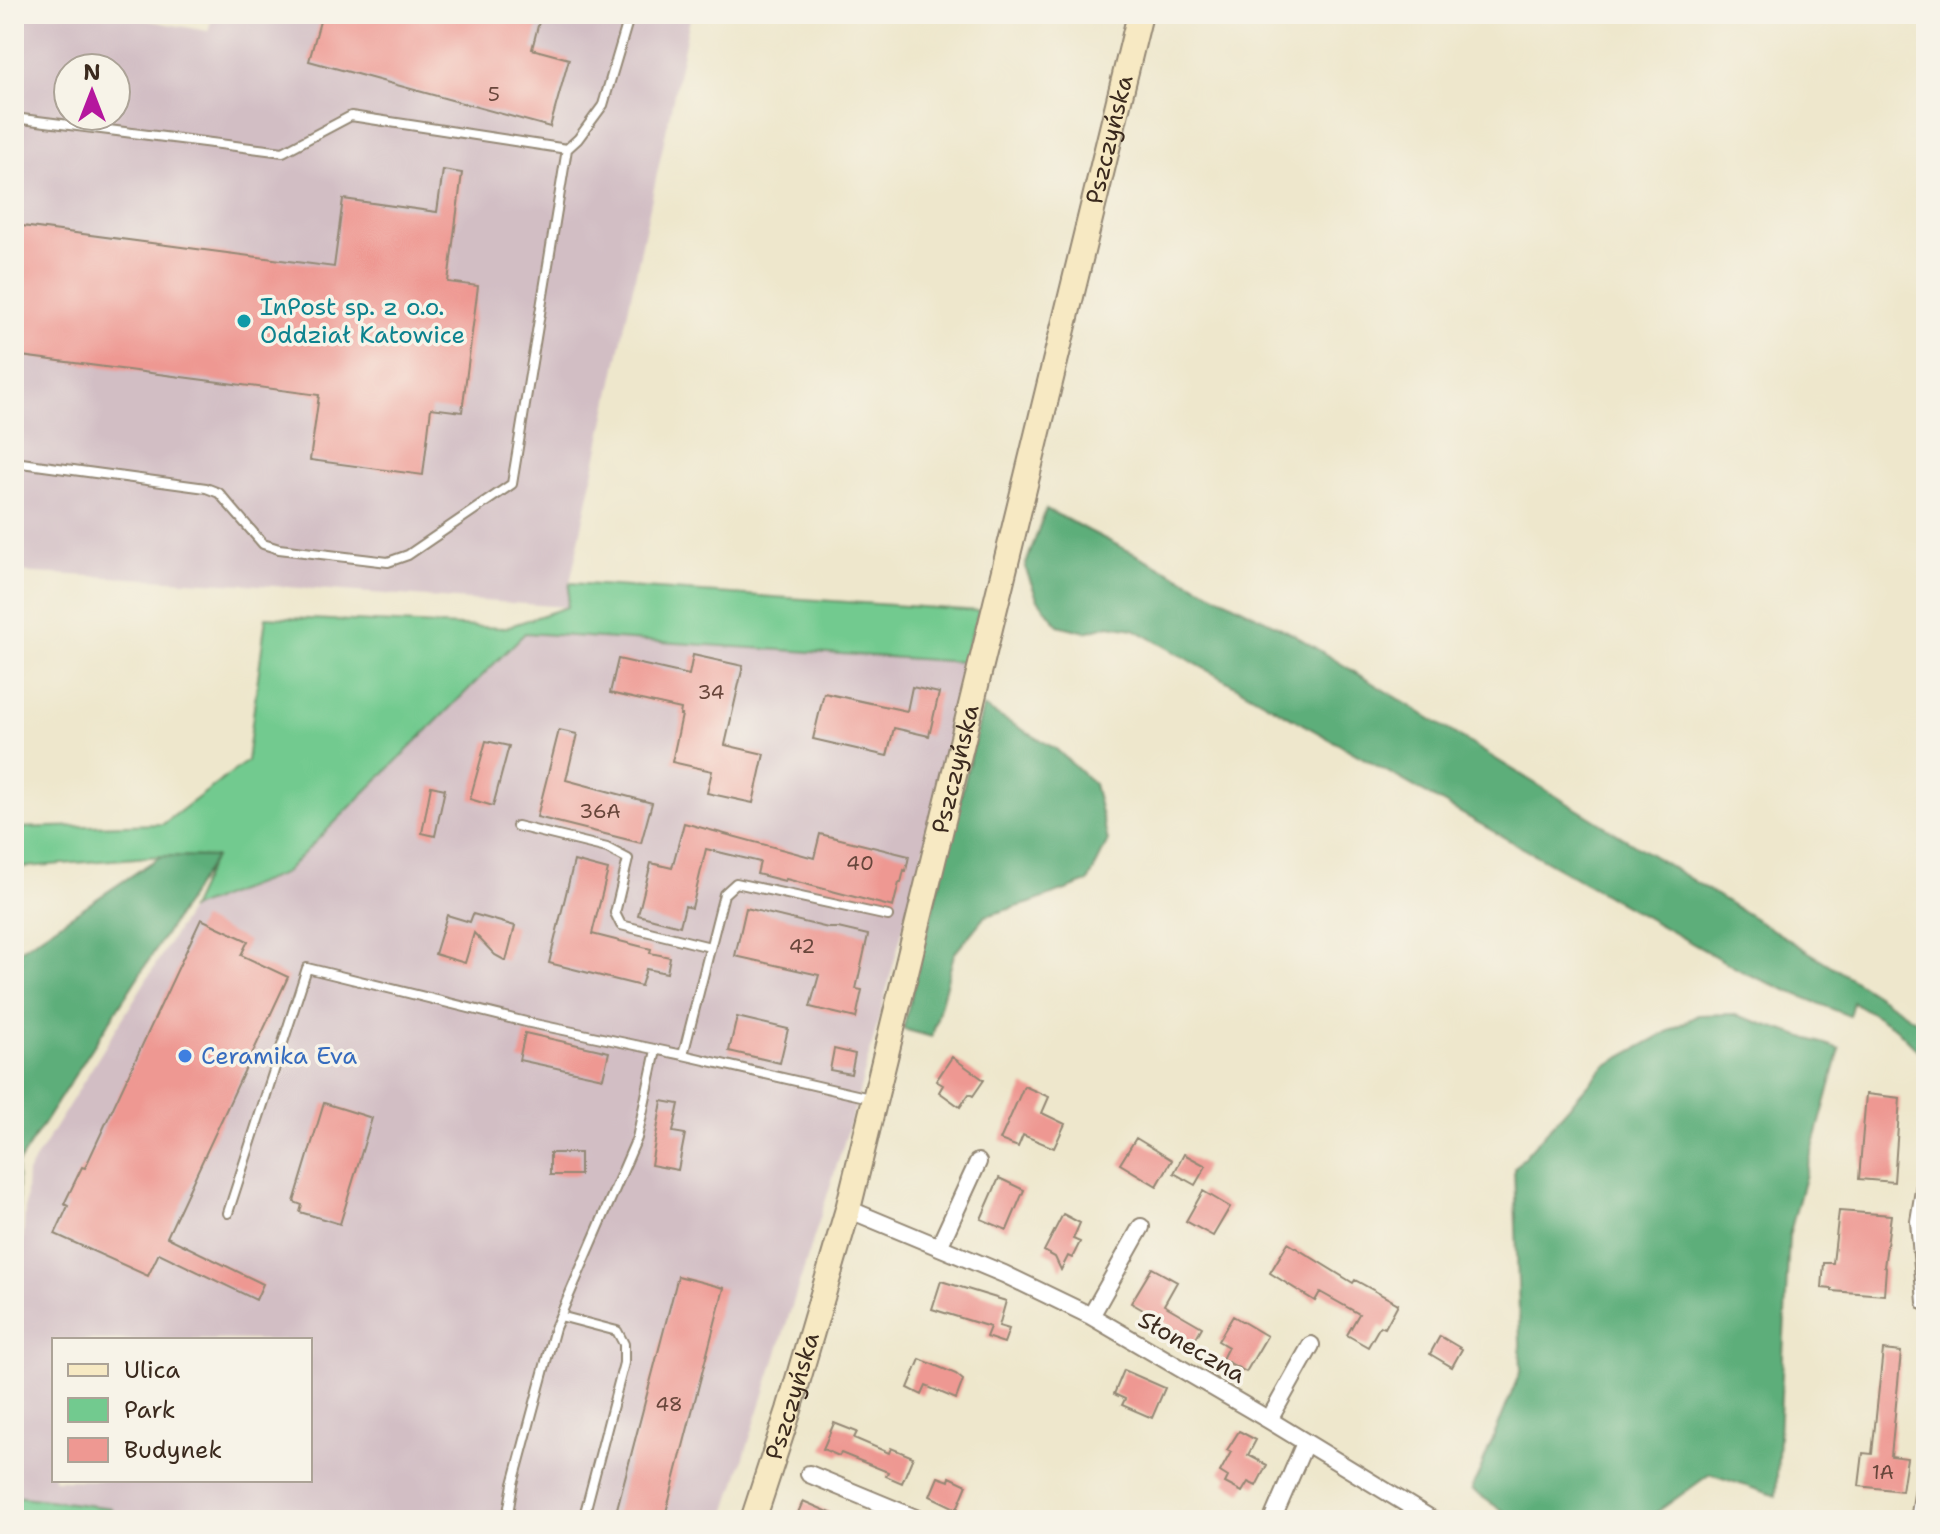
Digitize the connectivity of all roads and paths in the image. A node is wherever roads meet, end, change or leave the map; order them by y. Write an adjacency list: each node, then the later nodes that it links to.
1 (630, 14): 4 (lane)
2 (1140, 14): 11 (main road, Pszczyńska)
3 (14, 118): 4 (lane)
4 (567, 149): 5 (lane)
5 (14, 462)
6 (517, 826): 8 (lane)
7 (888, 916): 8 (lane)
8 (710, 947): 10 (lane)
9 (656, 1050): 10 (lane); 15 (lane); 19 (lane)
10 (683, 1055): 11 (lane)
11 (875, 1099): 14 (main road, Pszczyńska)
12 (978, 1162): 17 (street)
13 (1926, 1178): 18 (street)
14 (848, 1209): 17 (street, Słoneczna); 28 (main road, Pszczyńska)
15 (228, 1213)
16 (1141, 1227): 20 (street)
17 (939, 1247): 20 (street, Słoneczna)
18 (1926, 1302)
19 (560, 1316): 26 (lane); 27 (lane)
20 (1091, 1316): 22 (street, Słoneczna)
21 (1311, 1345): 22 (street)
22 (1269, 1420): 23 (street, Słoneczna)
23 (1305, 1443): 30 (street); 31 (street, Słoneczna)
24 (809, 1474): 29 (street)
25 (1926, 1476): 32 (street)
26 (509, 1520)
27 (583, 1520)
28 (753, 1520)
29 (920, 1520)
30 (1272, 1520)
31 (1433, 1520)
32 (1919, 1520)

